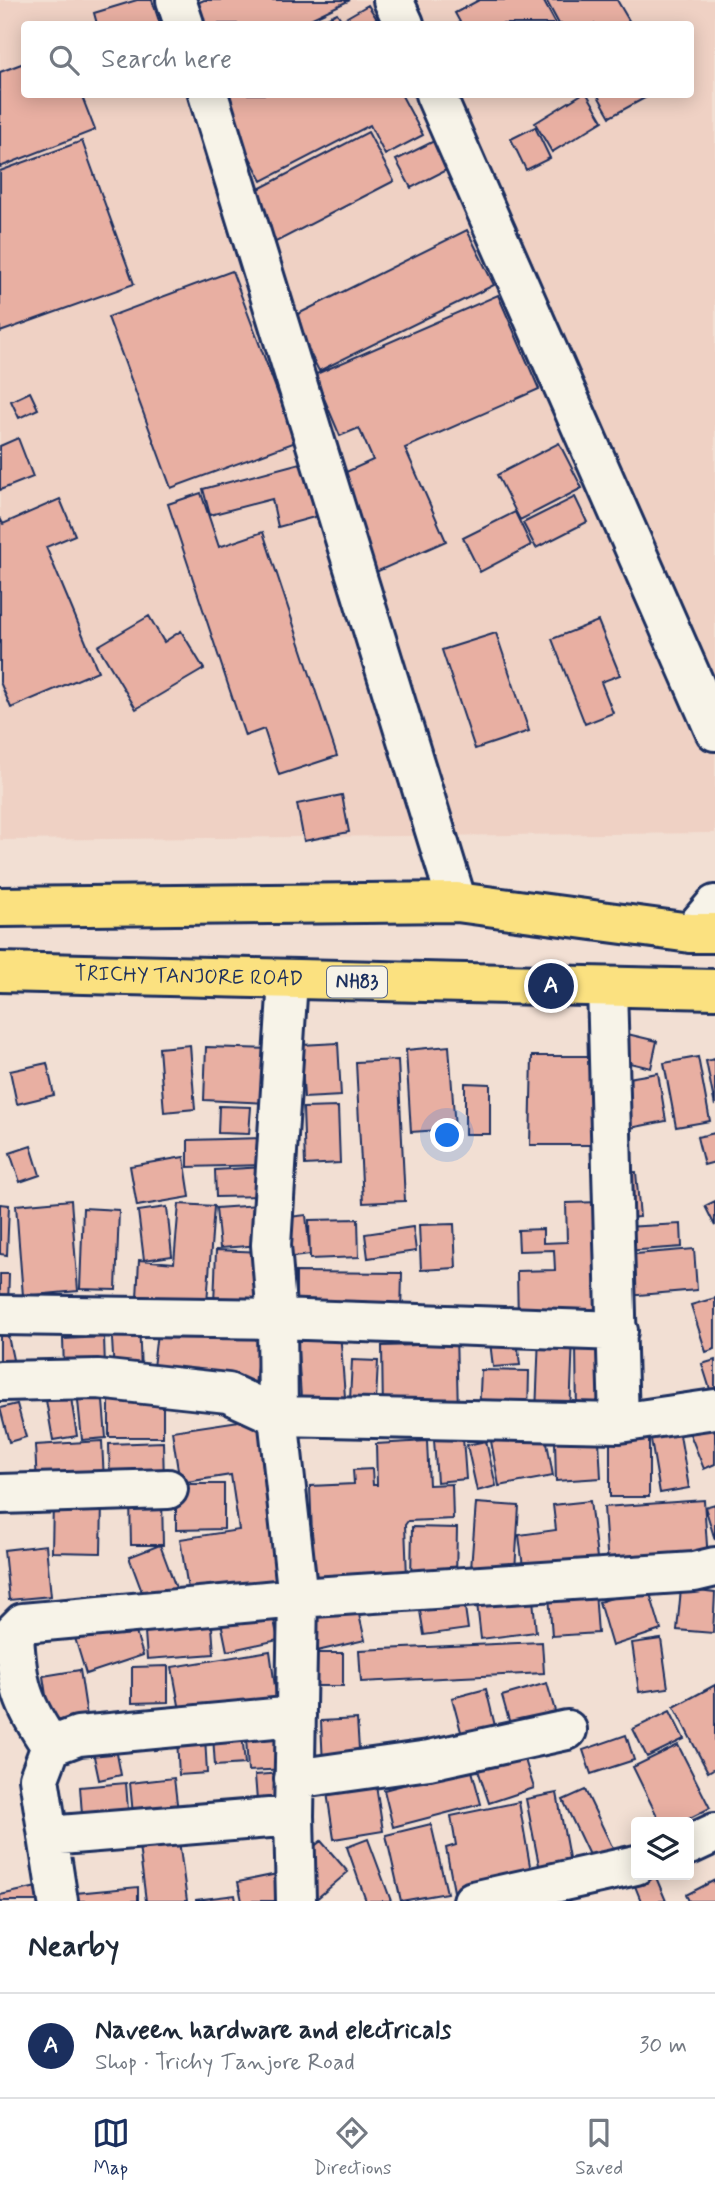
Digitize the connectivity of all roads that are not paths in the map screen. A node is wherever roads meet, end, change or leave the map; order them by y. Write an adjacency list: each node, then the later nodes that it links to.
1 (176, 0): 3 (street)
2 (393, 0): 4 (street)
3 (183, 21)
4 (403, 21)
5 (209, 98): 8 (street)
6 (437, 98): 7 (street)
7 (715, 731)
8 (457, 902): 9 (highway); 10 (highway)
9 (0, 907)
10 (707, 924)
11 (0, 972): 12 (highway, TRICHY TANJORE ROAD / NH83)
12 (288, 980): 13 (highway, TRICHY TANJORE ROAD / NH83); 16 (street)
13 (607, 987): 14 (highway, TRICHY TANJORE ROAD / NH83); 17 (street)
14 (715, 989)
15 (0, 1315): 16 (street)
16 (277, 1319): 17 (street); 20 (street)
17 (618, 1331): 21 (street)
18 (0, 1381): 20 (street)
19 (715, 1409): 21 (street)
20 (278, 1416): 21 (street); 25 (street)
21 (619, 1423)
22 (168, 1489): 23 (street)
23 (0, 1494)
24 (715, 1567): 25 (street)
25 (298, 1598): 26 (street); 28 (street)
26 (296, 1716): 28 (street); 29 (street)
27 (568, 1730): 29 (street)
28 (51, 1746): 32 (street)
29 (294, 1779): 30 (street)
30 (294, 1816): 32 (street); 36 (street)
31 (715, 1833): 33 (street)
32 (48, 1836): 35 (street)
33 (694, 1842)
34 (631, 1866): 37 (street)
35 (58, 1901)
36 (296, 1901)
37 (473, 1901)

